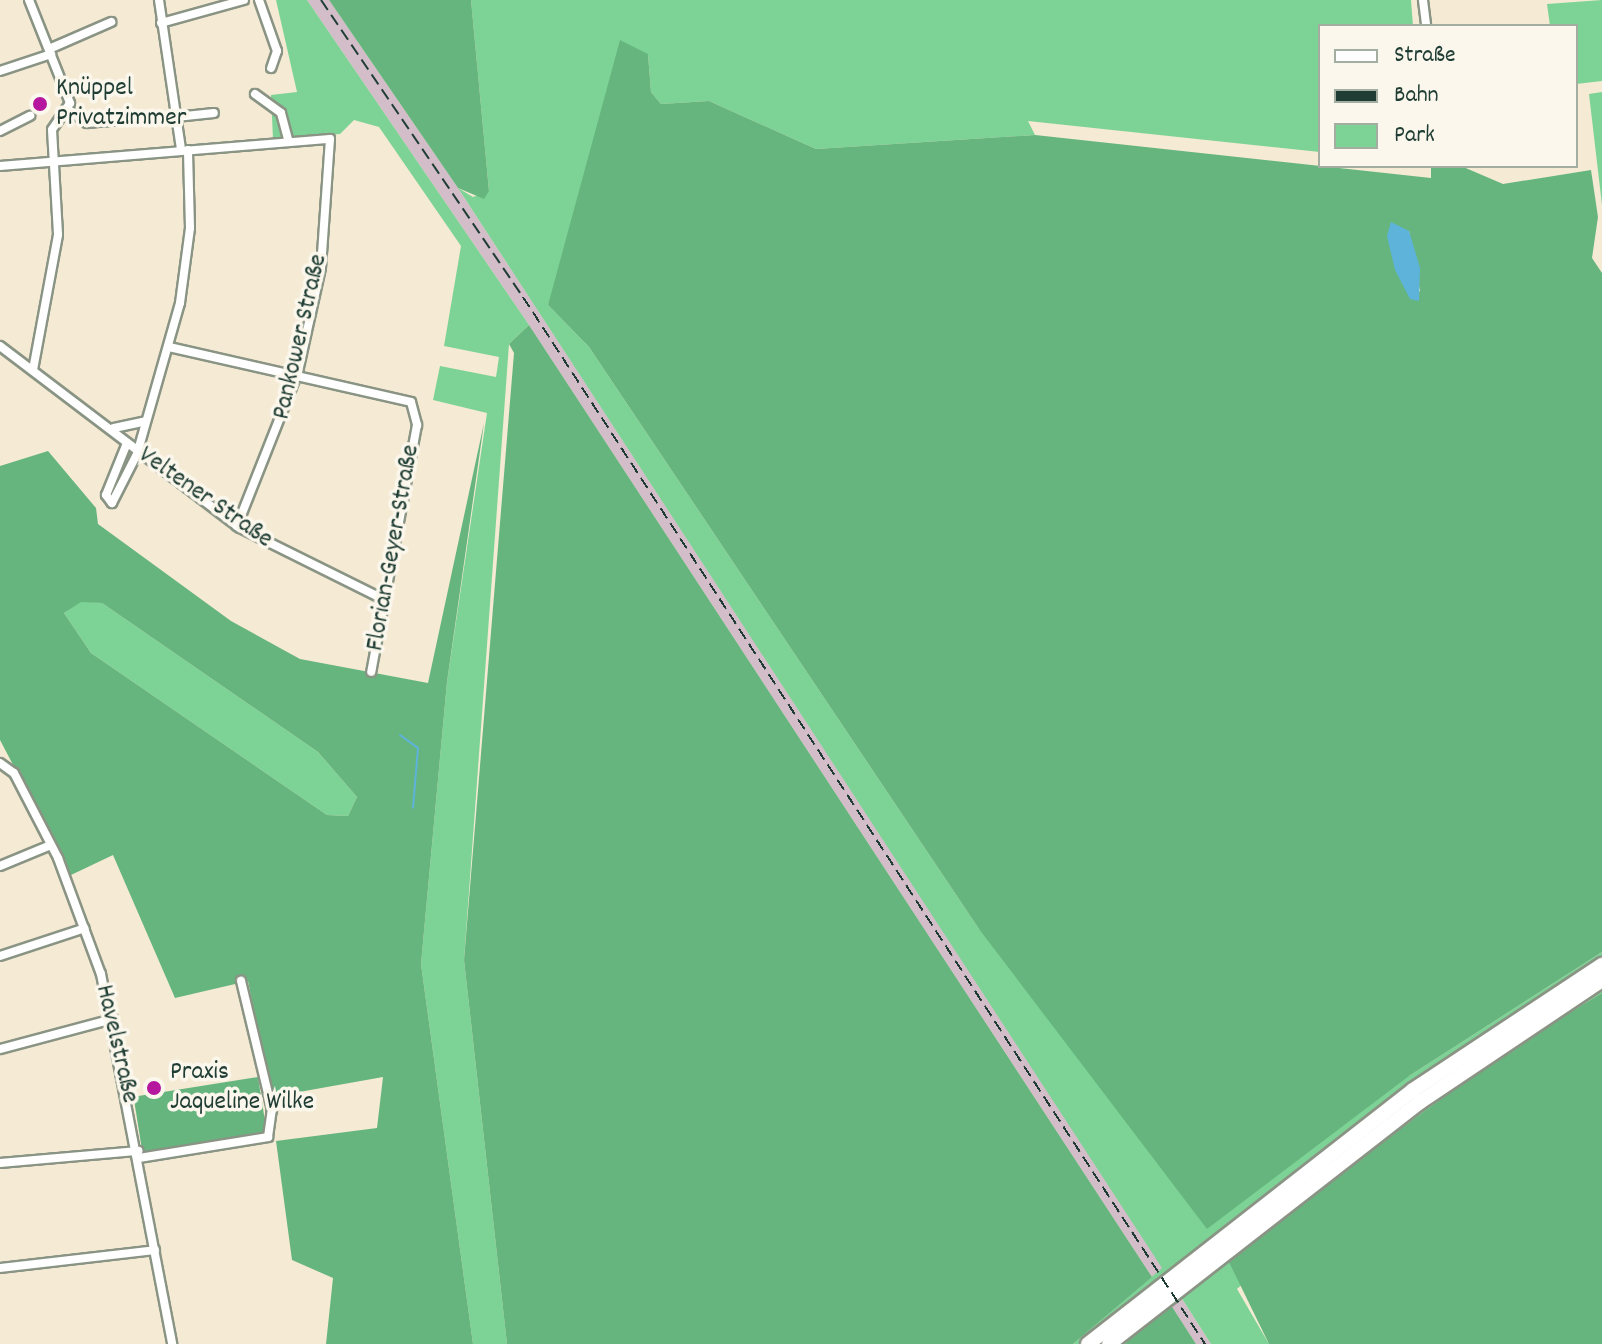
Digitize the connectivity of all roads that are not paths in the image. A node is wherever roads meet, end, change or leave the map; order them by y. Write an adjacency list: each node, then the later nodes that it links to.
1 (29, 0): 9 (street)
2 (159, 0): 7 (street)
3 (244, 0): 7 (street)
4 (259, 0): 10 (street)
5 (1423, 0): 8 (street)
6 (111, 22): 9 (street)
7 (161, 23): 16 (street)
8 (1426, 24)
9 (50, 51): 11 (street); 13 (street)
10 (271, 68)
11 (0, 71)
12 (255, 94): 19 (street)
13 (69, 110): 17 (street); 21 (street)
14 (214, 113): 16 (street)
15 (30, 116): 18 (street)
16 (176, 117): 20 (street)
17 (119, 120)
18 (0, 131)
19 (289, 142): 20 (street); 26 (street, Pankower Straße)
20 (184, 150): 21 (street); 24 (street)
21 (56, 159): 22 (street); 25 (street)
22 (0, 166)
23 (0, 346): 25 (street, Veltener Straße)
24 (169, 347): 26 (street); 27 (street)
25 (33, 370): 28 (street, Veltener Straße)
26 (298, 372): 31 (street, Pankower Straße); 32 (street, Florian-Geyer-Straße)
27 (145, 421): 28 (street); 30 (street)
28 (114, 428): 29 (street, Veltener Straße)
29 (127, 443): 30 (street, Veltener Straße); 30 (street)
30 (137, 454): 31 (street, Veltener Straße)
31 (237, 526): 32 (street, Veltener Straße)
32 (385, 600): 33 (street, Florian-Geyer-Straße)
33 (371, 672)
34 (2, 763): 35 (street, Havelstraße)
35 (51, 845): 36 (street); 37 (street, Havelstraße)
36 (0, 866)
37 (85, 928): 38 (street); 42 (street, Havelstraße)
38 (0, 956)
39 (1602, 965): 49 (highway)
40 (1602, 980): 50 (highway)
41 (241, 981): 44 (street)
42 (113, 1019): 43 (street); 44 (street, Havelstraße)
43 (0, 1049)
44 (139, 1154): 45 (street); 46 (street, Havelstraße)
45 (0, 1163)
46 (155, 1250): 47 (street); 48 (street, Havelstraße)
47 (0, 1268)
48 (172, 1344)
49 (1088, 1344)
50 (1109, 1344)

